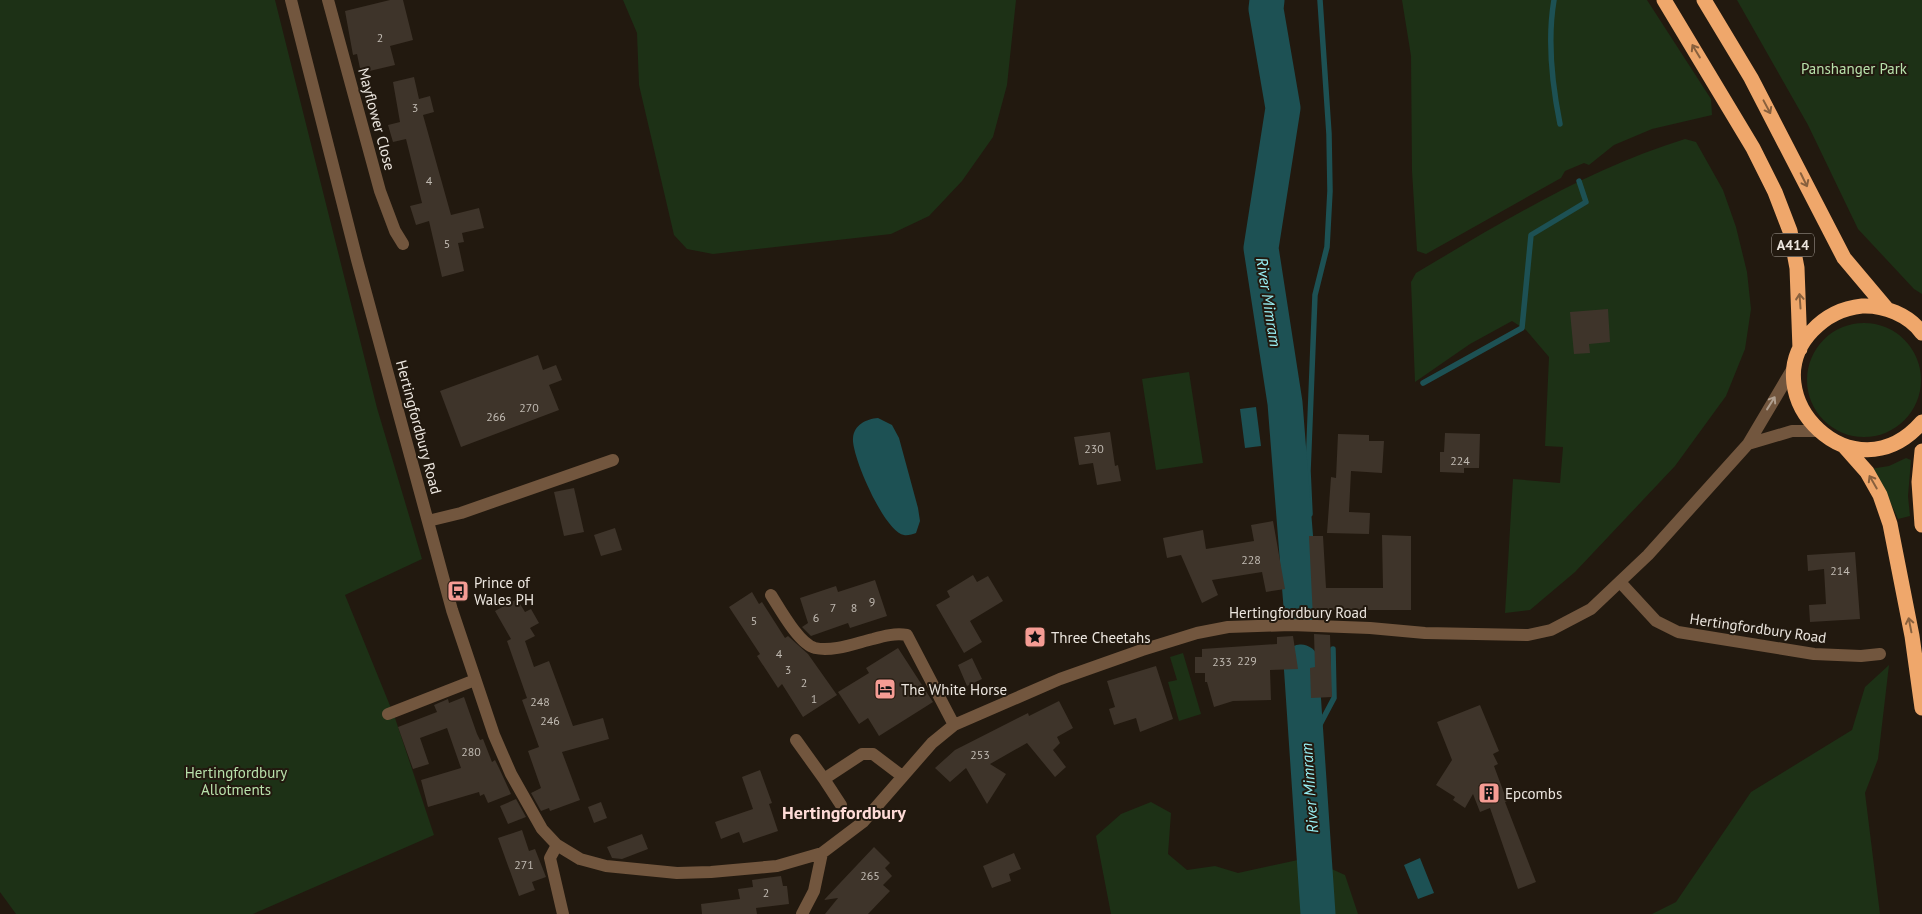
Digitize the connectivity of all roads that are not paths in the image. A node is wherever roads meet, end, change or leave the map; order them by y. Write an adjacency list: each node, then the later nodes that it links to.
1 (291, 0): 17 (street, Hertingfordbury Road)
2 (328, 0): 5 (street, Mayflower Close)
3 (1664, 0): 10 (highway, A414, one-way to 3)
4 (1704, 0): 6 (highway, A414, one-way to 6)
5 (403, 244)
6 (1887, 309): 7 (highway); 10 (highway)
7 (1902, 315): 8 (street); 9 (highway)
8 (1922, 324)
9 (1922, 333)
10 (1798, 356): 12 (highway); 13 (street, Hertingfordbury Road, one-way to 10)
11 (1922, 422): 14 (highway)
12 (1818, 431): 13 (street); 14 (highway)
13 (1748, 444): 19 (street, Hertingfordbury Road)
14 (1844, 446): 23 (highway, one-way to 14)
15 (1922, 451): 18 (highway)
16 (613, 460): 17 (street)
17 (428, 521): 22 (street, Hertingfordbury Road)
18 (1922, 525)
19 (1620, 582): 21 (street, Hertingfordbury Road); 25 (street, Hertingfordbury Road)
20 (771, 595): 25 (street)
21 (1880, 654)
22 (475, 680): 24 (street); 30 (street, Hertingfordbury Road)
23 (1922, 708)
24 (388, 714)
25 (954, 725): 27 (street, Hertingfordbury Road)
26 (796, 740): 28 (street)
27 (902, 776): 28 (street); 31 (street, Hertingfordbury Road)
28 (824, 779): 29 (street)
29 (841, 805)
30 (557, 845): 31 (street, Hertingfordbury Road); 32 (street)
31 (822, 853): 33 (street)
32 (563, 914)
33 (802, 914)

